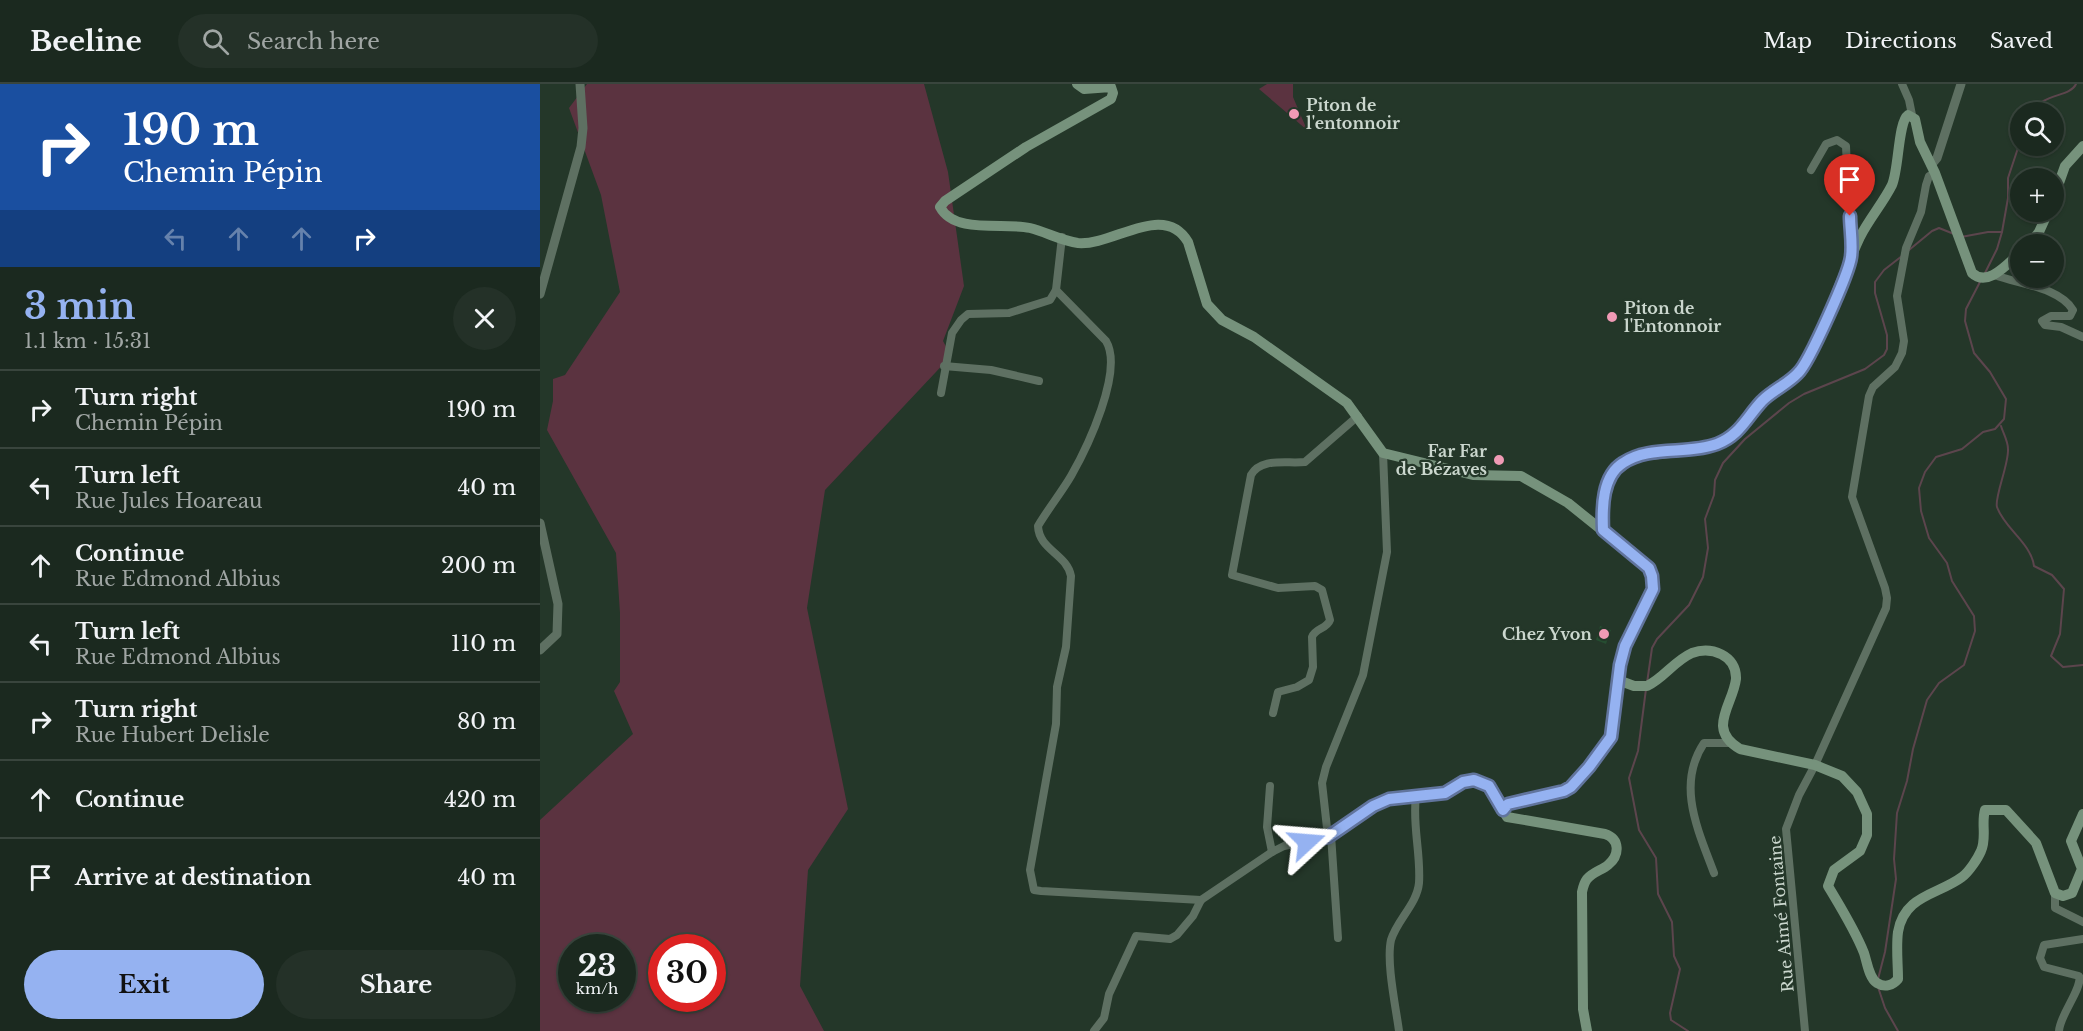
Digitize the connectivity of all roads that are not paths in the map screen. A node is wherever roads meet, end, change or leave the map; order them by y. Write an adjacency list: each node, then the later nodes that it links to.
1 (580, 84): 15 (street)
2 (1077, 84): 10 (main road)
3 (1902, 84): 5 (street)
4 (1961, 84): 7 (street)
5 (1912, 115): 7 (main road); 11 (main road)
6 (2083, 146): 8 (main road)
7 (1933, 169): 13 (main road); 28 (street, Rue Aimé Fontaine)
8 (2064, 169)
9 (1811, 170): 11 (street)
10 (1062, 237): 14 (street); 20 (main road)
11 (1851, 257): 23 (main road)
12 (2010, 261): 13 (main road)
13 (1992, 276): 16 (street)
14 (1056, 290): 17 (street); 37 (street)
15 (540, 294)
16 (2083, 337)
17 (944, 366): 18 (street); 19 (street)
18 (1040, 381)
19 (941, 393)
20 (1358, 416): 21 (main road); 26 (street)
21 (1383, 453): 23 (main road); 33 (street)
22 (540, 523): 24 (street)
23 (1603, 530): 25 (main road)
24 (540, 650)
25 (1622, 681): 27 (main road); 31 (main road)
26 (1273, 713)
27 (1731, 743): 28 (main road); 35 (street)
28 (1815, 765): 36 (main road); 44 (street, Rue Aimé Fontaine)
29 (1270, 786): 34 (street)
30 (1416, 796): 31 (street); 33 (street); 42 (street)
31 (1503, 810): 43 (main road)
32 (2083, 814): 36 (main road)
33 (1329, 836): 34 (street); 39 (street)
34 (1272, 852): 37 (street)
35 (1714, 873)
36 (2055, 893): 38 (street)
37 (1201, 900): 41 (street)
38 (2083, 922)
39 (1338, 938)
40 (2083, 939): 45 (street)
41 (1094, 1031)
42 (1399, 1031)
43 (1587, 1031)
44 (1805, 1031)
45 (2059, 1031)

